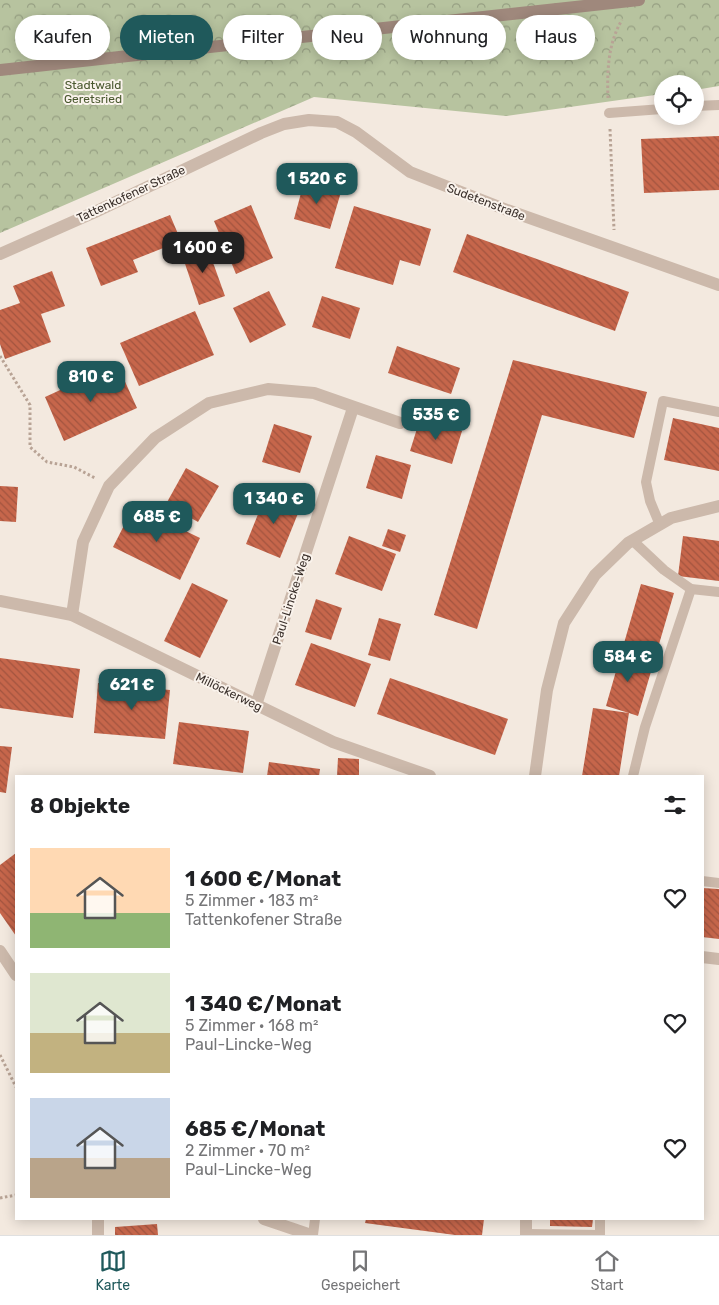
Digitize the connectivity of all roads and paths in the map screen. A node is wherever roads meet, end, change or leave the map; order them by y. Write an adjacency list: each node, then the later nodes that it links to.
1 (634, 0): 2 (main road); 3 (main road); 7 (path)
2 (638, 0)
3 (0, 70)
4 (719, 105): 5 (lane)
5 (704, 106)
6 (654, 109): 7 (lane)
7 (609, 112): 9 (path)
8 (261, 133): 9 (street, Sudetenstraße); 10 (street, Tattenkofener Straße)
9 (615, 248): 11 (street, Sudetenstraße)
10 (0, 254)
11 (719, 285)
12 (0, 356): 16 (path)
13 (353, 408): 15 (street); 16 (street); 24 (street, Paul-Lincke-Weg)
14 (719, 412): 18 (lane)
15 (400, 423)
16 (109, 486): 23 (street)
17 (719, 506): 18 (street)
18 (660, 525): 19 (street)
19 (632, 540): 20 (lane); 26 (street)
20 (691, 589): 21 (lane); 27 (lane)
21 (719, 592)
22 (0, 600): 23 (street, Millöckerweg)
23 (72, 615): 24 (street, Millöckerweg)
24 (256, 705): 25 (street, Millöckerweg)
25 (427, 775)
26 (535, 775)
27 (633, 775)
28 (704, 881): 29 (lane)
29 (719, 883)
30 (0, 951): 33 (street)
31 (704, 957): 32 (street)
32 (719, 959)
33 (15, 972)
34 (0, 1054): 35 (path)
35 (15, 1085)
36 (15, 1196): 37 (path)
37 (0, 1198)
38 (98, 1220): 44 (street)
39 (267, 1220): 45 (street)
40 (315, 1220): 45 (lane)
41 (526, 1220): 43 (street)
42 (600, 1220): 43 (lane)
43 (526, 1234)
44 (98, 1235)
45 (312, 1235)

